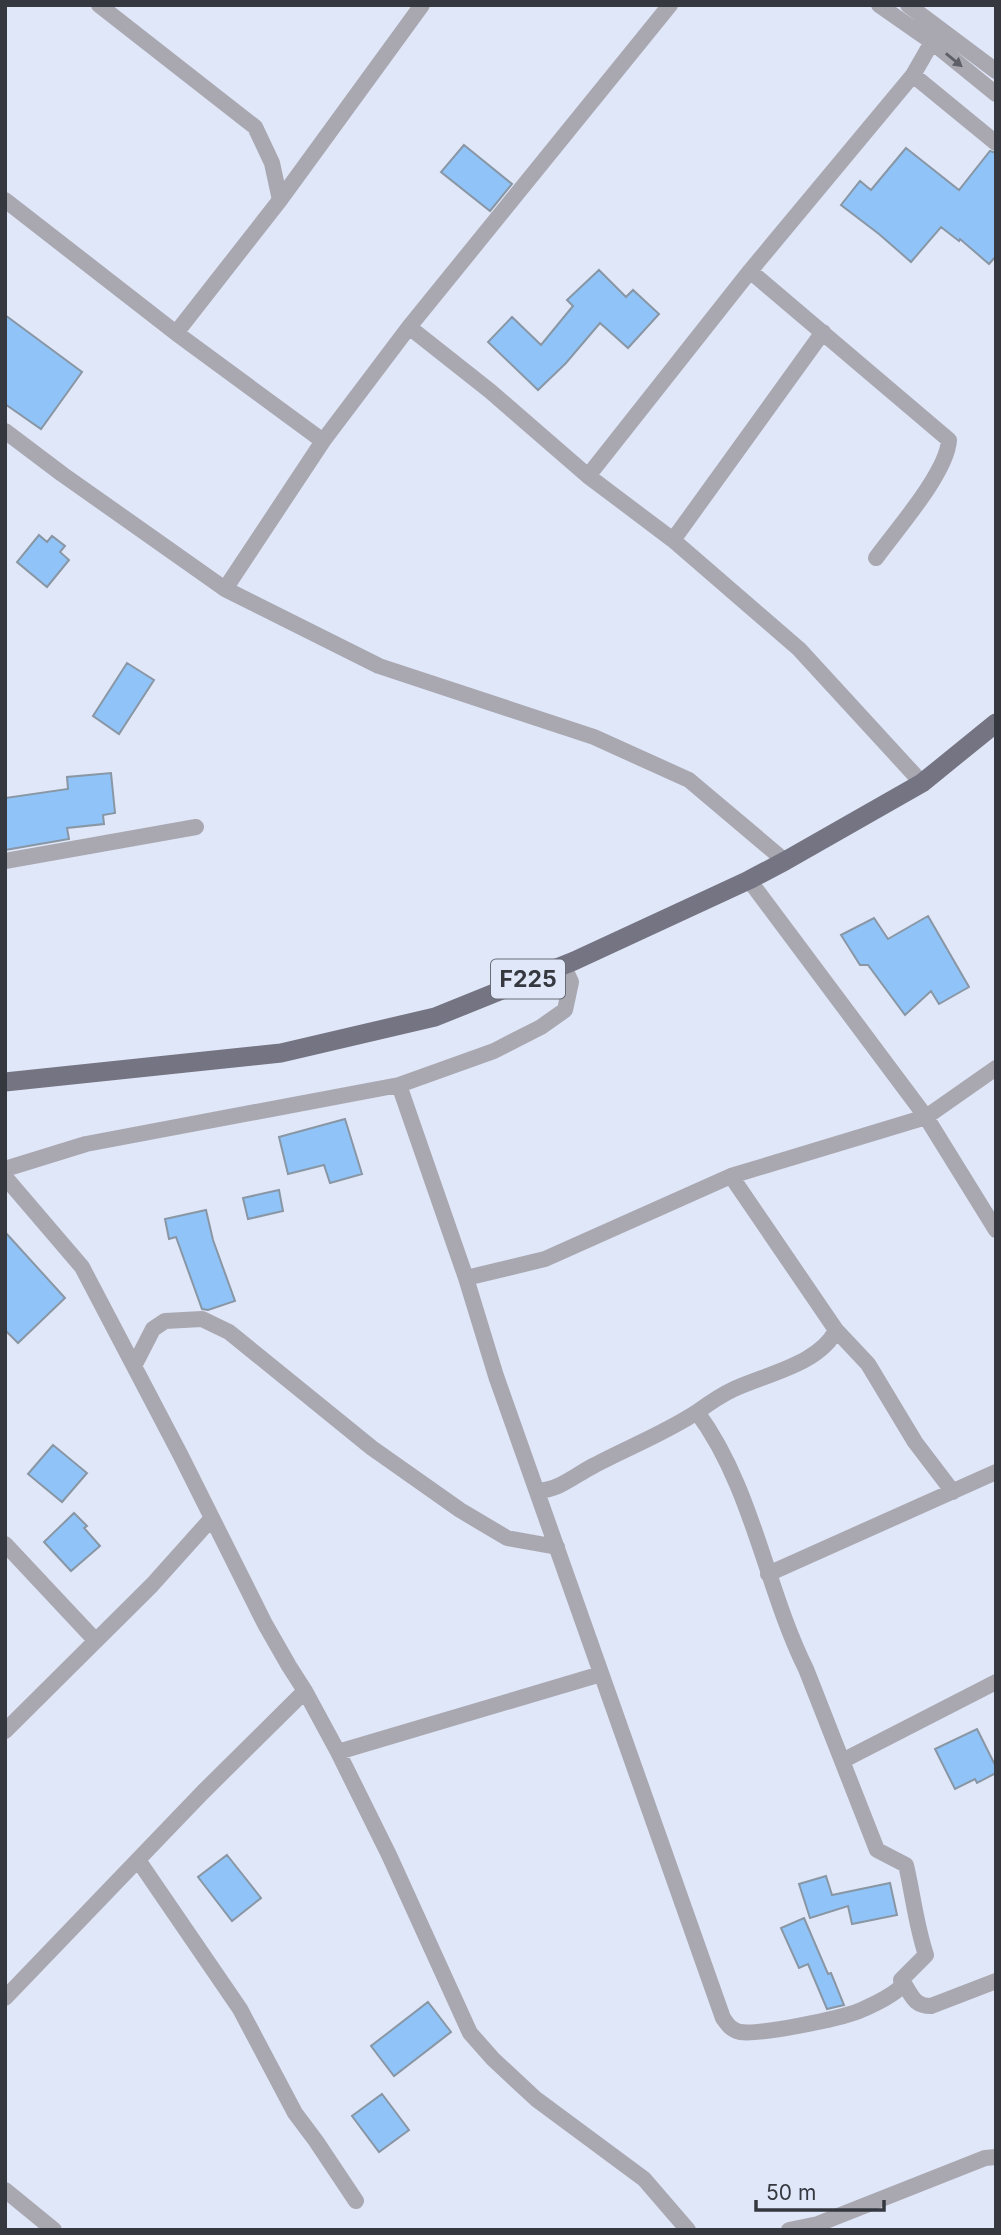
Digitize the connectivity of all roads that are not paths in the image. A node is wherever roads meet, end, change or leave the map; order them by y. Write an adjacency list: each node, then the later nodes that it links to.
1 (99, 5): 12 (street)
2 (422, 5): 12 (street)
3 (670, 5): 14 (street)
4 (879, 5): 6 (street)
5 (908, 5): 7 (street)
6 (932, 42): 8 (street); 9 (street, one-way to 9)
7 (996, 71)
8 (914, 75): 10 (street); 13 (street)
9 (996, 94)
10 (996, 143)
11 (5, 200): 16 (street)
12 (280, 200): 16 (street)
13 (750, 271): 15 (street); 19 (street)
14 (409, 327): 18 (street); 19 (street)
15 (823, 332): 20 (street); 21 (street)
16 (176, 333): 18 (street)
17 (5, 431): 22 (street)
18 (323, 441): 22 (street)
19 (589, 476): 20 (street)
20 (673, 540): 24 (street)
21 (876, 558)
22 (225, 589): 27 (street)
23 (996, 723): 24 (main road, F225)
24 (922, 782): 27 (main road, F225)
25 (196, 827): 26 (street)
26 (5, 861)
27 (785, 861): 28 (main road, F225)
28 (749, 880): 29 (main road, F225); 33 (street)
29 (563, 965): 31 (main road, F225); 32 (street)
30 (996, 1068): 33 (street)
31 (5, 1082)
32 (399, 1085): 34 (street); 38 (street)
33 (926, 1116): 36 (street); 37 (street)
34 (5, 1169)
35 (5, 1177): 40 (street)
36 (731, 1177): 38 (street); 39 (street)
37 (996, 1230)
38 (466, 1278): 43 (street)
39 (836, 1330): 41 (street); 44 (street)
40 (134, 1366): 45 (street); 47 (street)
41 (697, 1412): 43 (street); 48 (street)
42 (996, 1472): 44 (street)
43 (537, 1491): 47 (street)
44 (953, 1493): 48 (street)
45 (212, 1518): 49 (street); 52 (street)
46 (5, 1544): 49 (street)
47 (557, 1547): 50 (street)
48 (768, 1574): 55 (street)
49 (96, 1641): 53 (street)
50 (601, 1674): 54 (street); 57 (street)
51 (996, 1682): 55 (street)
52 (305, 1691): 54 (street); 56 (street)
53 (5, 1731)
54 (338, 1752): 64 (street)
55 (842, 1761): 57 (street)
56 (138, 1860): 59 (street); 62 (street)
57 (901, 1980): 58 (street)
58 (996, 1981)
59 (5, 1998)
60 (996, 2157): 65 (street)
61 (5, 2190): 63 (street)
62 (356, 2201)
63 (54, 2230)
64 (688, 2230)
65 (789, 2230)

